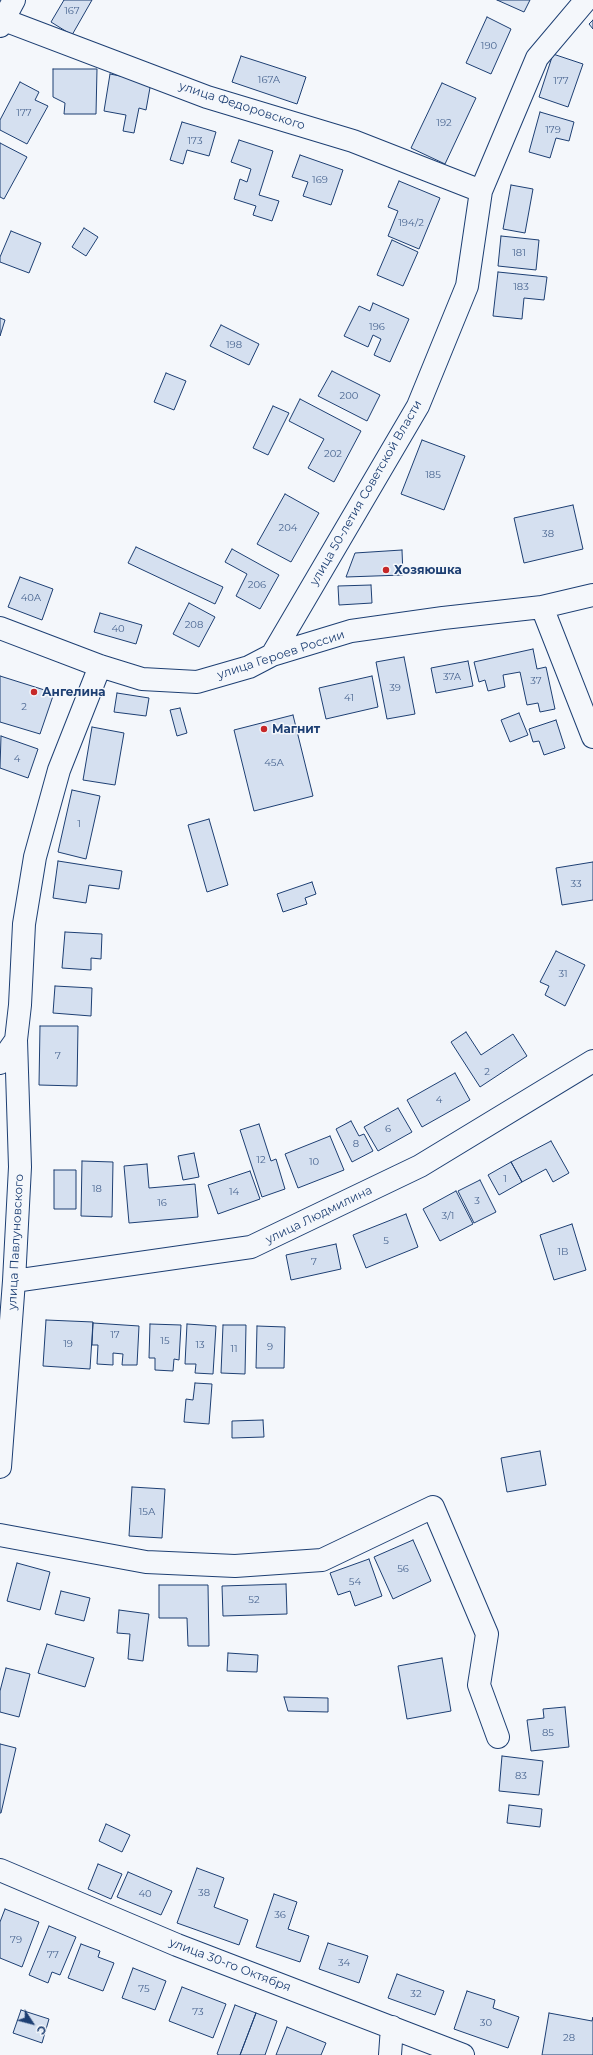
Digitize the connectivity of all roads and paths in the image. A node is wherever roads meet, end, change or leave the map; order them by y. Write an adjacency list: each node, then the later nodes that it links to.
1 (14, 0): 3 (street)
2 (586, 0): 4 (street, улица 50-летия Советской Власти)
3 (2, 23): 4 (street, улица Федоровского)
4 (481, 191): 8 (street, улица 50-летия Советской Власти)
5 (593, 595): 6 (street, улица Героев России)
6 (542, 608): 8 (street, улица Героев России); 10 (street)
7 (0, 628): 9 (street, улица Героев России)
8 (272, 655): 9 (street, улица Героев России)
9 (100, 666): 11 (street, улица Павлуновского)
10 (593, 737)
11 (16, 1040): 13 (street, улица Павлуновского); 14 (street, улица Павлуновского)
12 (593, 1062): 14 (street, улица Людмилина)
13 (0, 1063)
14 (14, 1281): 15 (street, улица Павлуновского)
15 (5, 1329): 16 (street, улица Павлуновского)
16 (0, 1467)
17 (0, 1535): 18 (street)
18 (498, 1737)
19 (0, 1870): 20 (street, улица 30-го Октября)
20 (392, 2027): 21 (street); 22 (street, улица 30-го Октября)
21 (390, 2055)
22 (463, 2055)

